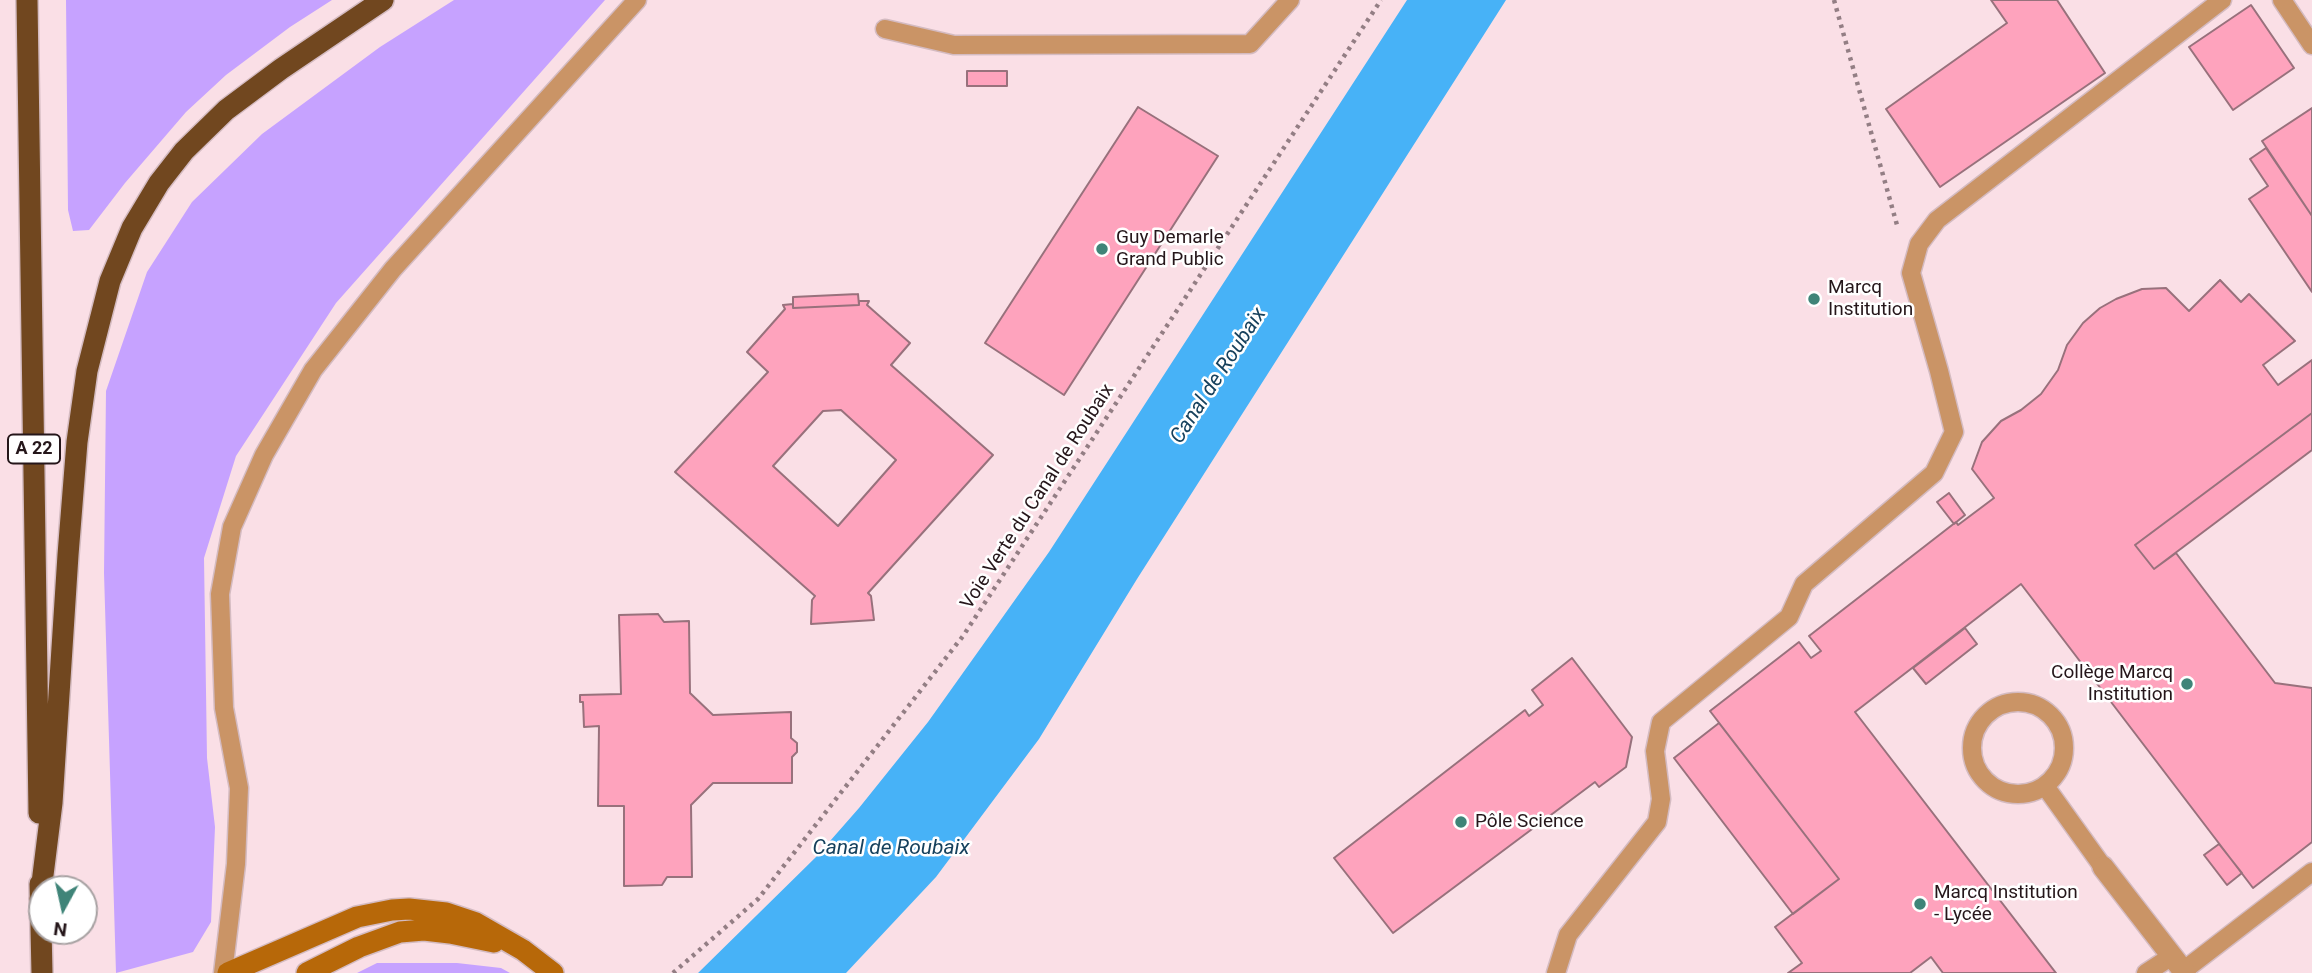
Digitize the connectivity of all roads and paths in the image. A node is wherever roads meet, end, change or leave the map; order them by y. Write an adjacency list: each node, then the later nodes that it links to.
1 (27, 0): 15 (highway, A 22)
2 (383, 0): 16 (highway)
3 (637, 0): 21 (lane)
4 (1290, 0): 9 (lane)
5 (1381, 0): 24 (path, Voie Verte du Canal de Roubaix)
6 (1834, 0): 11 (path)
7 (2222, 0): 11 (lane)
8 (2282, 0): 10 (lane)
9 (885, 29)
10 (2312, 45)
11 (1911, 273): 25 (lane)
12 (2045, 786): 12 (lane); 13 (lane)
13 (2103, 867): 19 (street)
14 (2312, 872): 19 (lane)
15 (40, 875)
16 (43, 875)
17 (41, 945): 20 (highway, A 22)
18 (523, 950): 21 (street); 22 (street); 23 (street)
19 (2180, 967): 26 (lane)
20 (41, 973)
21 (225, 973)
22 (307, 973)
23 (552, 973)
24 (673, 973)
25 (1556, 973)
26 (2146, 973)

